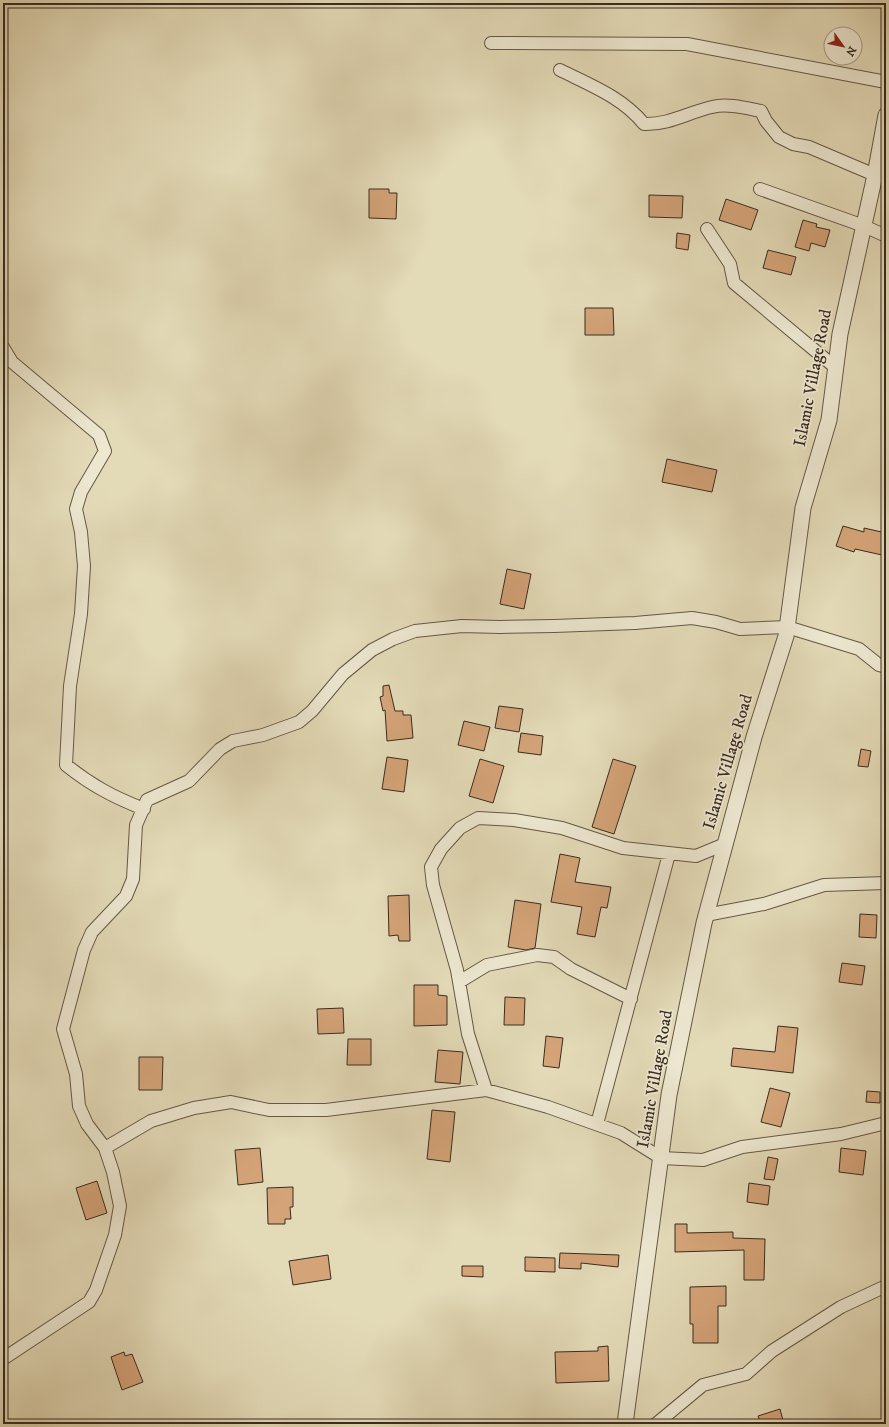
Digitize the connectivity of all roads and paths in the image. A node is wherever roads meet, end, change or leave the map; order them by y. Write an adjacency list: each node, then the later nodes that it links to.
1 (491, 43): 3 (street)
2 (560, 70): 5 (street)
3 (886, 82)
4 (886, 115): 5 (street, Islamic Village Road)
5 (875, 175): 7 (street, Islamic Village Road)
6 (760, 189): 7 (street)
7 (864, 226): 9 (street); 11 (street, Islamic Village Road)
8 (707, 229): 11 (street)
9 (886, 236)
10 (3, 347): 14 (street)
11 (836, 368): 12 (street, Islamic Village Road)
12 (787, 627): 13 (street); 14 (street); 15 (street, Islamic Village Road)
13 (886, 667)
14 (144, 809): 24 (street)
15 (725, 844): 16 (street); 18 (street, Islamic Village Road)
16 (670, 854): 19 (street); 20 (street)
17 (886, 883): 18 (street)
18 (706, 915): 25 (street, Islamic Village Road)
19 (459, 982): 20 (street); 21 (street)
20 (631, 999): 23 (street)
21 (486, 1090): 23 (street); 24 (street)
22 (886, 1123): 25 (street)
23 (597, 1124): 25 (street)
24 (105, 1148): 27 (street)
25 (661, 1158): 28 (street, Islamic Village Road)
26 (886, 1286): 29 (street)
27 (3, 1359)
28 (626, 1424)
29 (656, 1424)

